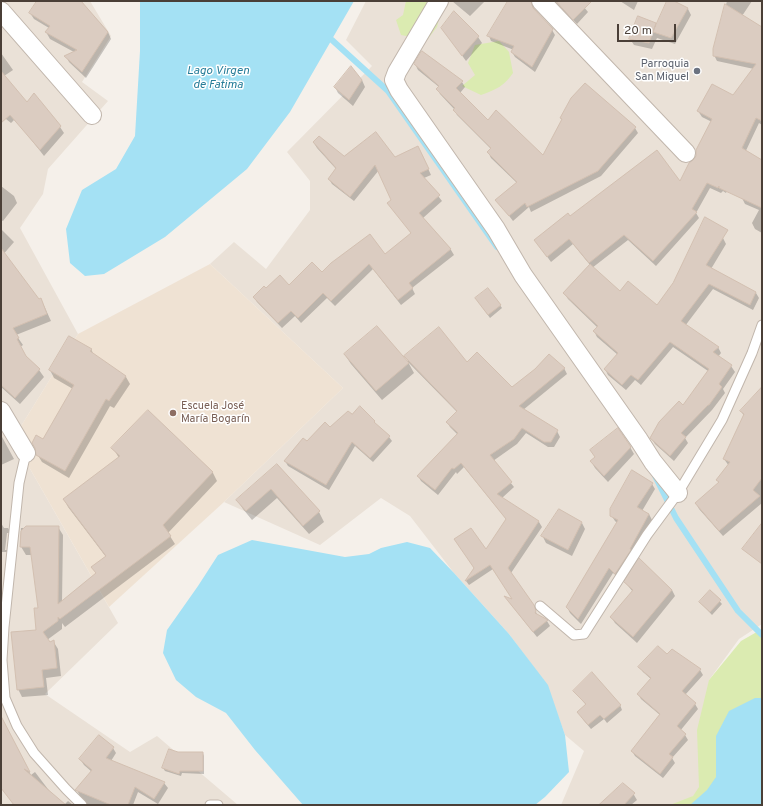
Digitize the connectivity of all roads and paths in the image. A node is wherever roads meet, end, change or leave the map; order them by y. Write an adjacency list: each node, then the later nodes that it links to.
1 (438, 1): 9 (street)
2 (541, 1): 5 (street)
3 (1, 11): 4 (street)
4 (92, 114)
5 (686, 153)
6 (762, 325): 9 (lane)
7 (1, 411): 8 (street)
8 (26, 454): 11 (lane)
9 (678, 493): 10 (lane)
10 (540, 606)
11 (3, 699): 12 (lane)
12 (82, 805)
13 (210, 805): 14 (lane)
14 (218, 805)

